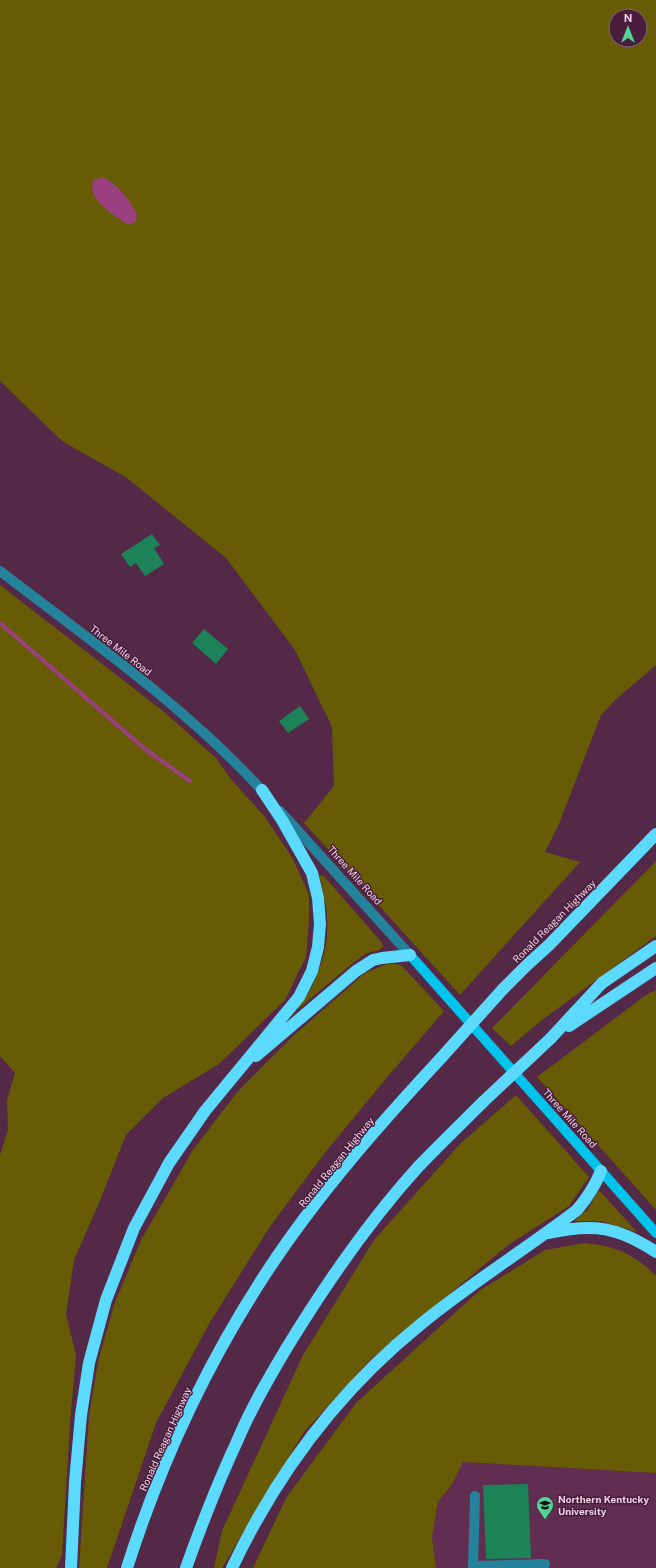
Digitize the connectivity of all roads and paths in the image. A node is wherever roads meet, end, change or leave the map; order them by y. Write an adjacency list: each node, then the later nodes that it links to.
1 (0, 571): 2 (street, Three Mile Road)
2 (262, 790): 5 (street, Three Mile Road); 8 (highway)
3 (656, 834): 17 (highway, Ronald Reagan Highway, bridge)
4 (656, 946): 7 (highway)
5 (410, 955): 8 (highway); 9 (main road, Three Mile Road)
6 (656, 968): 7 (highway)
7 (551, 1038): 18 (highway, bridge)
8 (243, 1065): 16 (highway)
9 (601, 1171): 10 (main road, Three Mile Road); 11 (highway)
10 (656, 1233)
11 (544, 1235): 12 (highway); 19 (highway)
12 (656, 1252)
13 (474, 1496): 15 (street)
14 (545, 1564): 15 (street)
15 (473, 1567)
16 (71, 1568)
17 (127, 1568)
18 (186, 1568)
19 (232, 1568)

